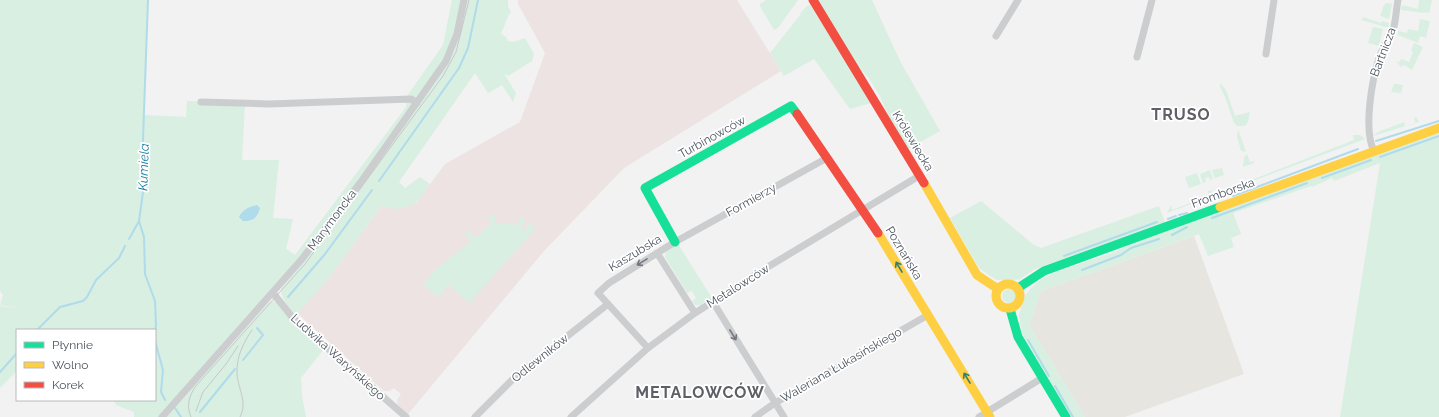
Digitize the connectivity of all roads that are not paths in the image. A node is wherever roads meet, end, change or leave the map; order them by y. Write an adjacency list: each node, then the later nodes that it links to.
1 (464, 0): 11 (street, Marymoncka)
2 (813, 0): 16 (street, Królewiecka)
3 (1018, 0): 7 (street)
4 (1152, 0): 9 (street)
5 (1274, 0): 8 (street)
6 (1398, 0): 14 (street, Bartnicza)
7 (996, 36)
8 (1266, 54)
9 (1137, 57)
10 (201, 102): 11 (street)
11 (418, 103): 23 (street, Marymoncka)
12 (791, 106): 15 (street, Poznańska); 17 (street, Turbinowców)
13 (1439, 128): 14 (street, Fromborska)
14 (1374, 151): 21 (street, Fromborska)
15 (827, 158): 18 (street, Poznańska); 19 (street, Formierzy)
16 (919, 176): 18 (street, Metalowców); 22 (street, Królewiecka)
17 (645, 188): 19 (street, Kaszubska)
18 (864, 210): 24 (street, Metalowców); 28 (street, Poznańska, one-way to 18)
19 (675, 242): 20 (street, Kaszubska)
20 (657, 253): 25 (street, Kaszubska, one-way to 25); 27 (street)
21 (1018, 288): 22 (street); 26 (street)
22 (998, 289): 26 (street)
23 (273, 293): 33 (street, Marymoncka); 34 (street, Ludwika Waryńskiego)
24 (713, 302): 27 (street, Metalowców); 31 (street, one-way to 31)
25 (608, 304): 29 (street); 35 (street, Odlewników)
26 (1010, 309): 30 (street)
27 (696, 313): 29 (street, Metalowców)
28 (928, 315): 31 (street, Waleriana Łukasińskiego); 32 (street, Poznańska, one-way to 28)
29 (648, 348): 36 (street, Metalowców)
30 (1042, 378): 32 (street); 40 (street)
31 (775, 403): 37 (street, Waleriana Łukasińskiego); 38 (street)
32 (988, 414): 39 (street)
33 (162, 417)
34 (406, 417)
35 (475, 417)
36 (571, 417)
37 (756, 417)
38 (784, 417)
39 (979, 417)
40 (1066, 417)

